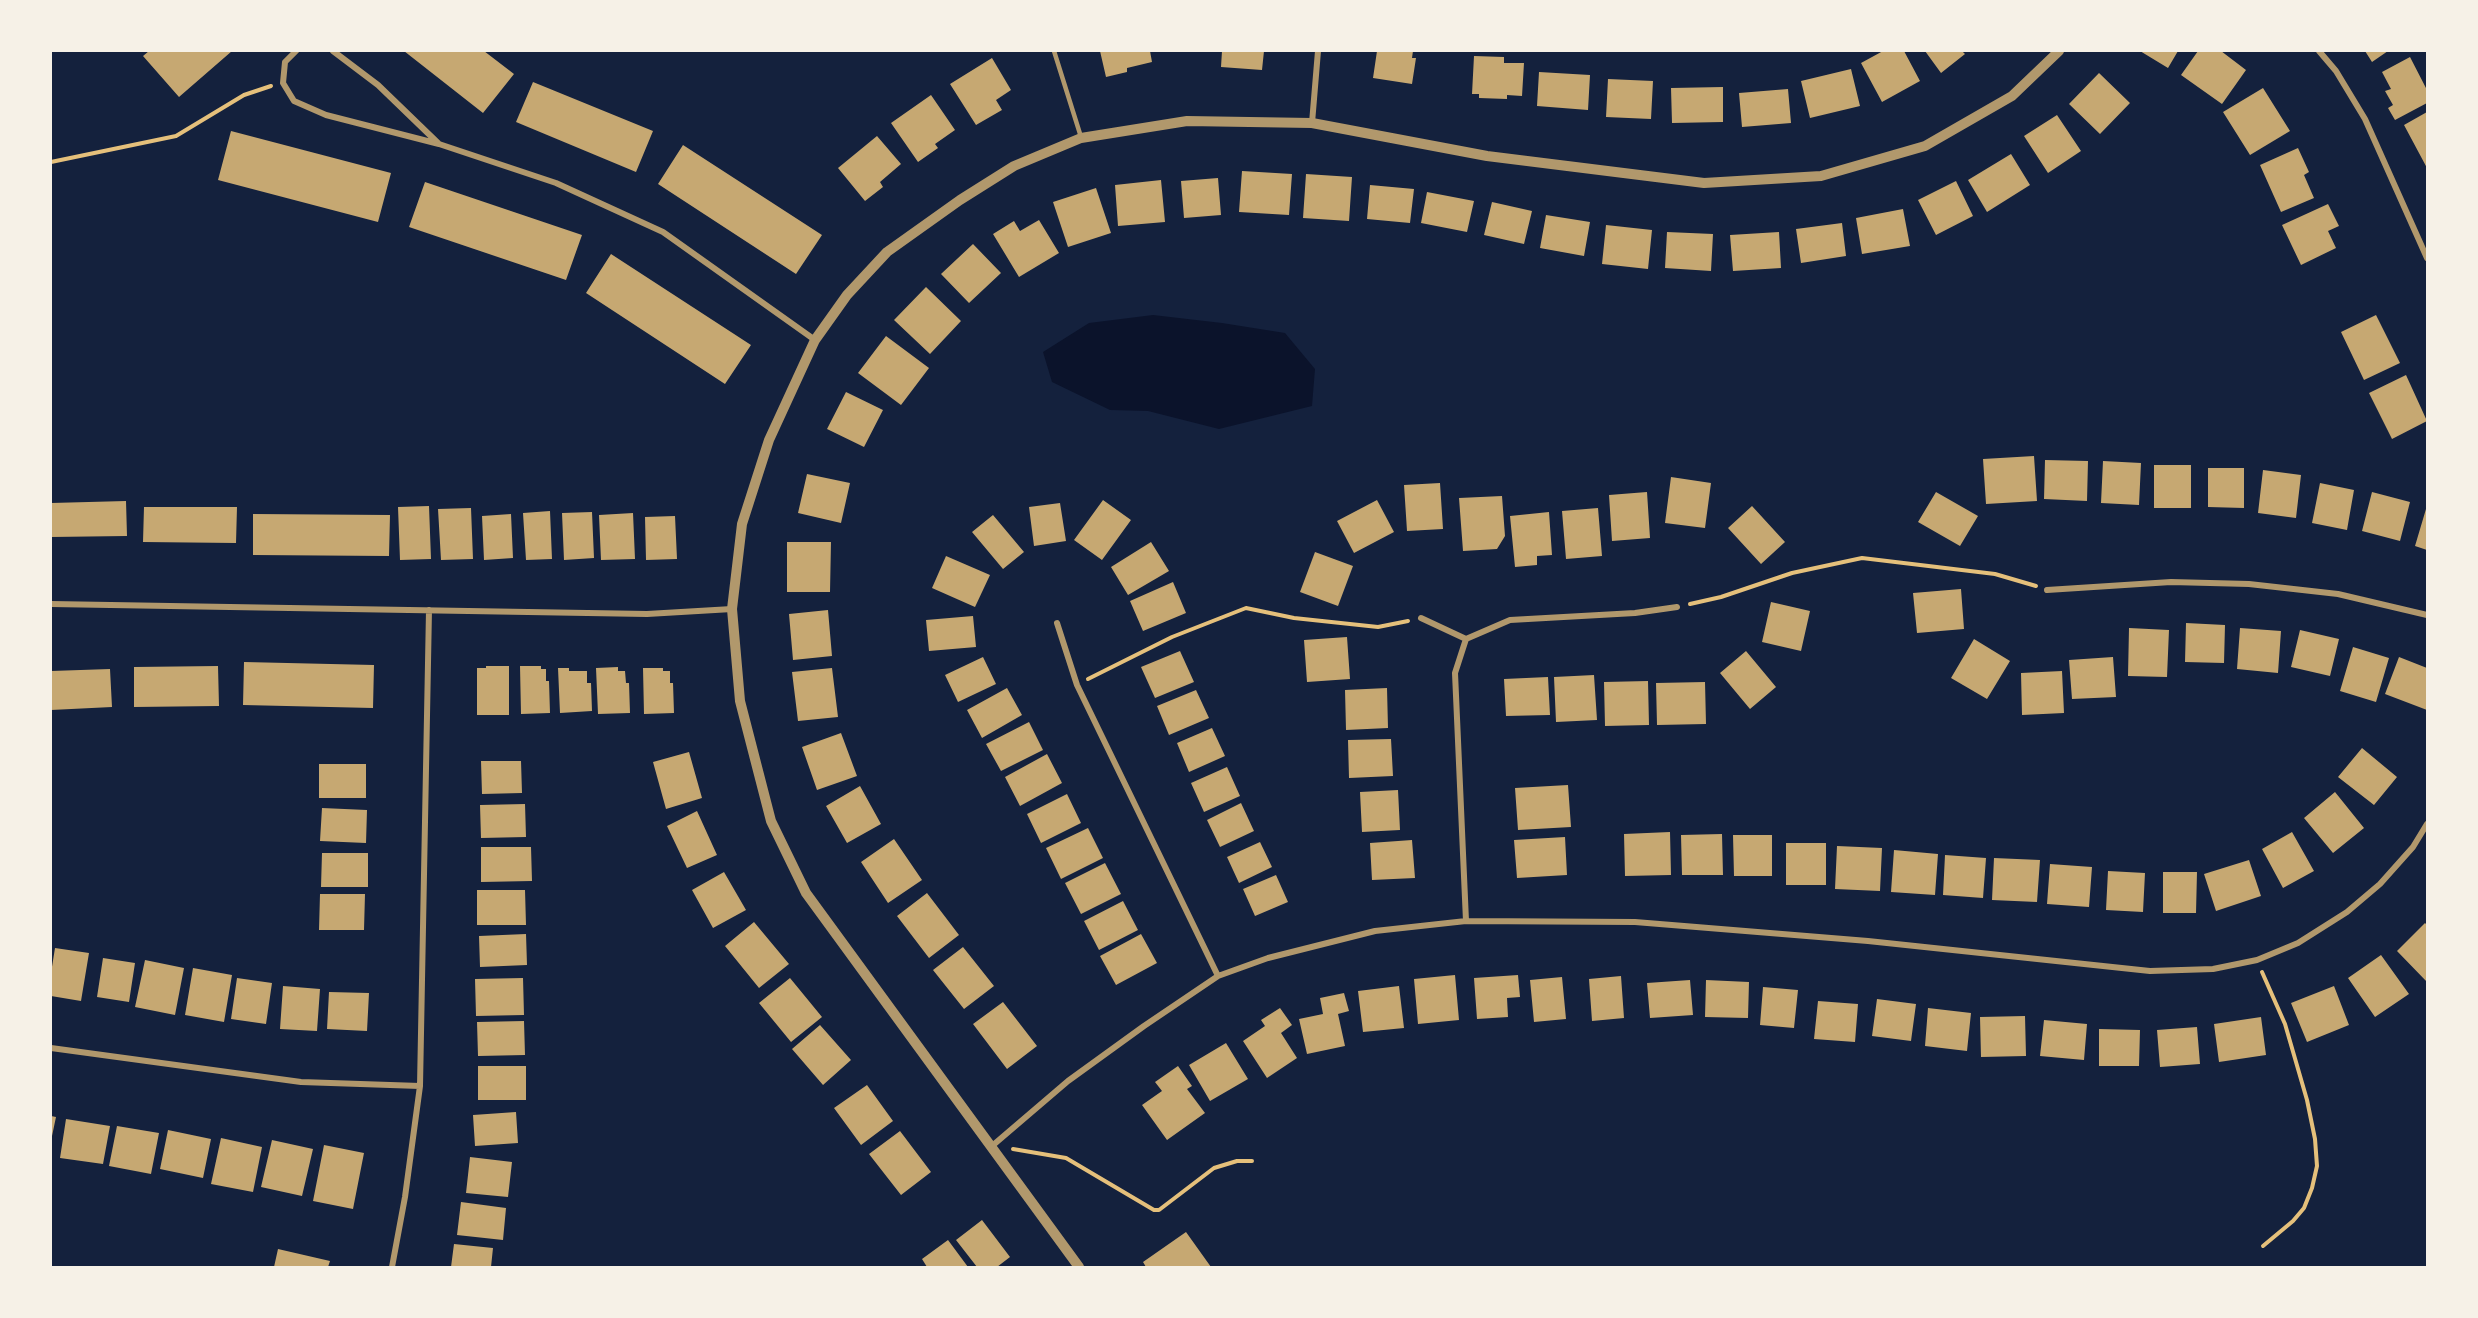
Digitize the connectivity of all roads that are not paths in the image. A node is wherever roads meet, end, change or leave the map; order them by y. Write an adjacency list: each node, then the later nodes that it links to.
1 (296, 51): 9 (street)
2 (333, 51): 9 (street)
3 (1054, 51): 8 (lane)
4 (1318, 51): 7 (street)
5 (2059, 51): 7 (street)
6 (2319, 51): 10 (street)
7 (1312, 123): 8 (street)
8 (1081, 138): 11 (street)
9 (439, 144): 11 (street)
10 (2427, 258)
11 (815, 340): 15 (street)
12 (2047, 590): 17 (street)
13 (51, 604): 16 (street)
14 (1677, 607): 20 (street)
15 (732, 609): 16 (street); 26 (street)
16 (429, 610): 25 (street)
17 (2427, 615)
18 (1421, 618): 20 (street)
19 (1057, 622): 23 (street)
20 (1466, 639): 22 (street)
21 (2427, 824): 22 (street)
22 (1466, 921): 23 (street)
23 (1218, 976): 26 (street)
24 (51, 1048): 25 (street)
25 (420, 1086): 27 (street)
26 (992, 1146): 28 (street)
27 (392, 1267)
28 (1079, 1267)

